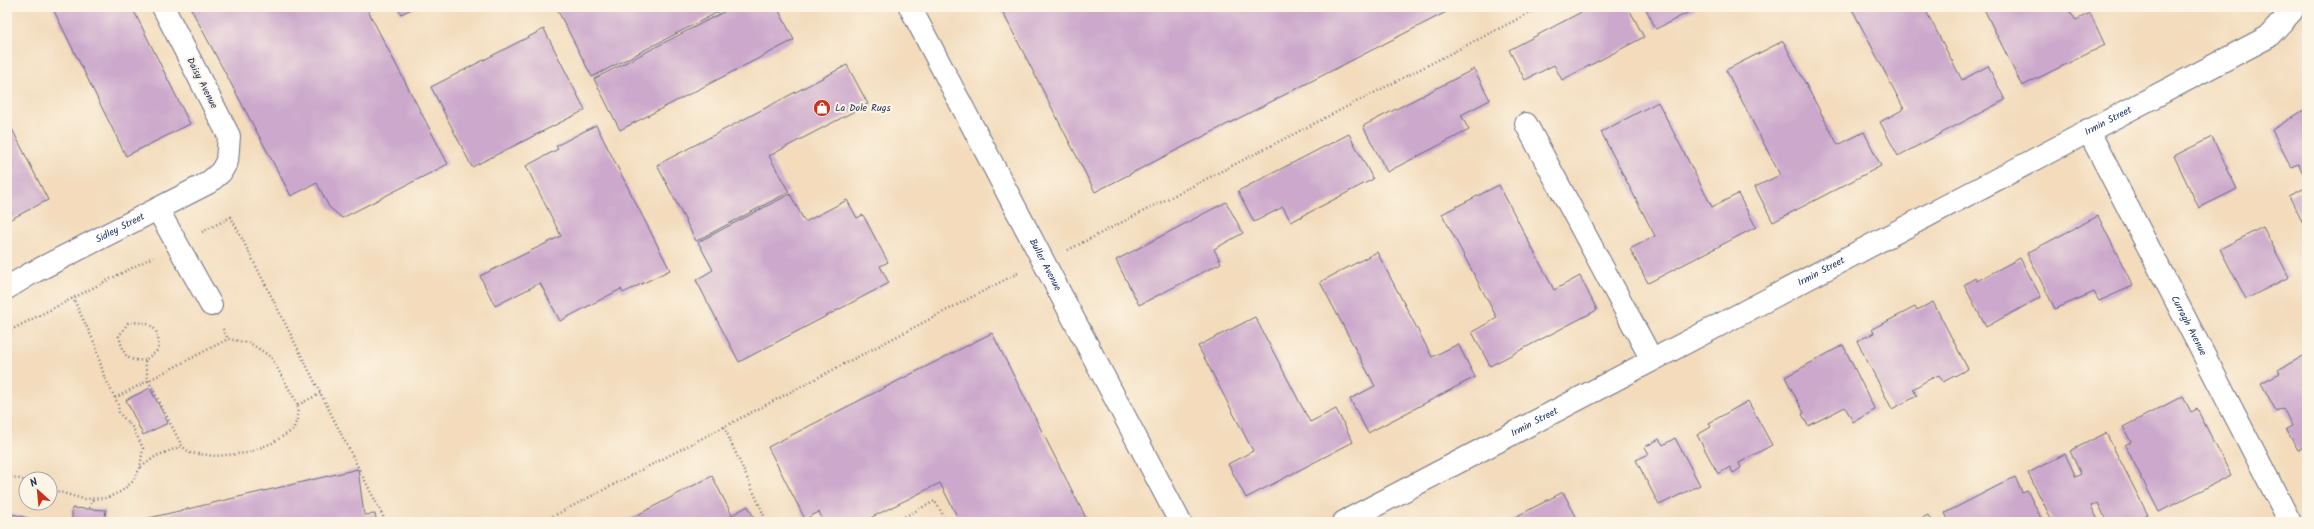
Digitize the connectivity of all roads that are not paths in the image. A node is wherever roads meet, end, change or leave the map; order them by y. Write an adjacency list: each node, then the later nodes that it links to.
1 (163, 7): 6 (street, Daisy Avenue)
2 (910, 7): 11 (street, Buller Avenue)
3 (2292, 11): 5 (street, Irmin Street)
4 (1526, 124): 10 (street)
5 (2088, 130): 10 (street, Irmin Street); 13 (street, Curragh Avenue)
6 (227, 161): 7 (street, Sidley Street)
7 (158, 210): 8 (street, Sidley Street); 9 (street)
8 (7, 288)
9 (211, 305)
10 (1652, 360): 12 (street, Irmin Street)
11 (1180, 522)
12 (1344, 522)
13 (2290, 522)

